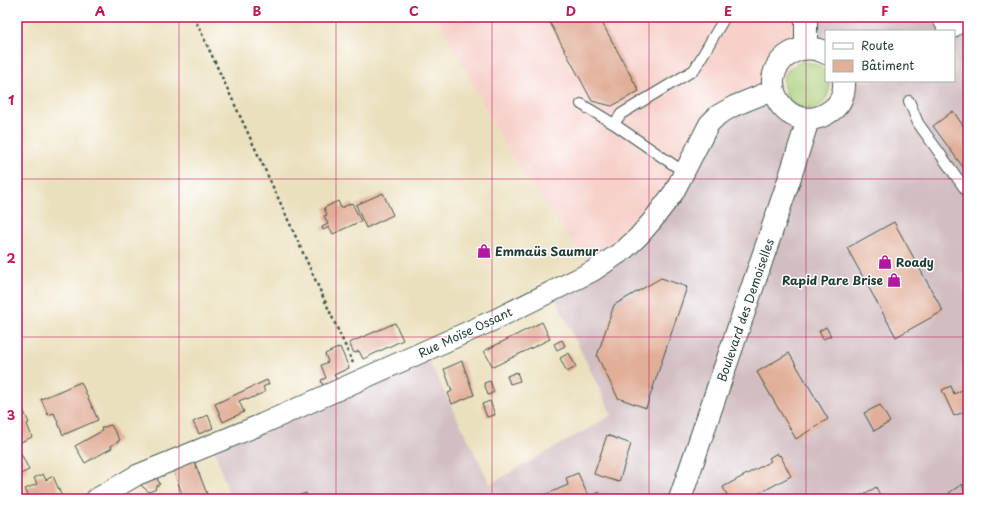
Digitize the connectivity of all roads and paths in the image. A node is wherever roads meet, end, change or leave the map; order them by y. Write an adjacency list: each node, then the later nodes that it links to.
1 (194, 17): 17 (path)
2 (725, 17): 14 (lane)
3 (806, 17): 8 (street)
4 (936, 17): 6 (lane)
5 (967, 17): 7 (street)
6 (945, 30)
7 (948, 30)
8 (816, 51): 10 (street)
9 (848, 82): 13 (street)
10 (773, 90): 13 (street); 15 (street, Rue Moïse Ossant)
11 (909, 101): 16 (lane)
12 (581, 104): 14 (lane)
13 (808, 120): 19 (street, Boulevard des Demoiselles)
14 (614, 124): 15 (lane)
15 (684, 172): 17 (street, Rue Moïse Ossant)
16 (968, 193)
17 (361, 380): 18 (street, Rue Moïse Ossant)
18 (96, 499)
19 (680, 499)

